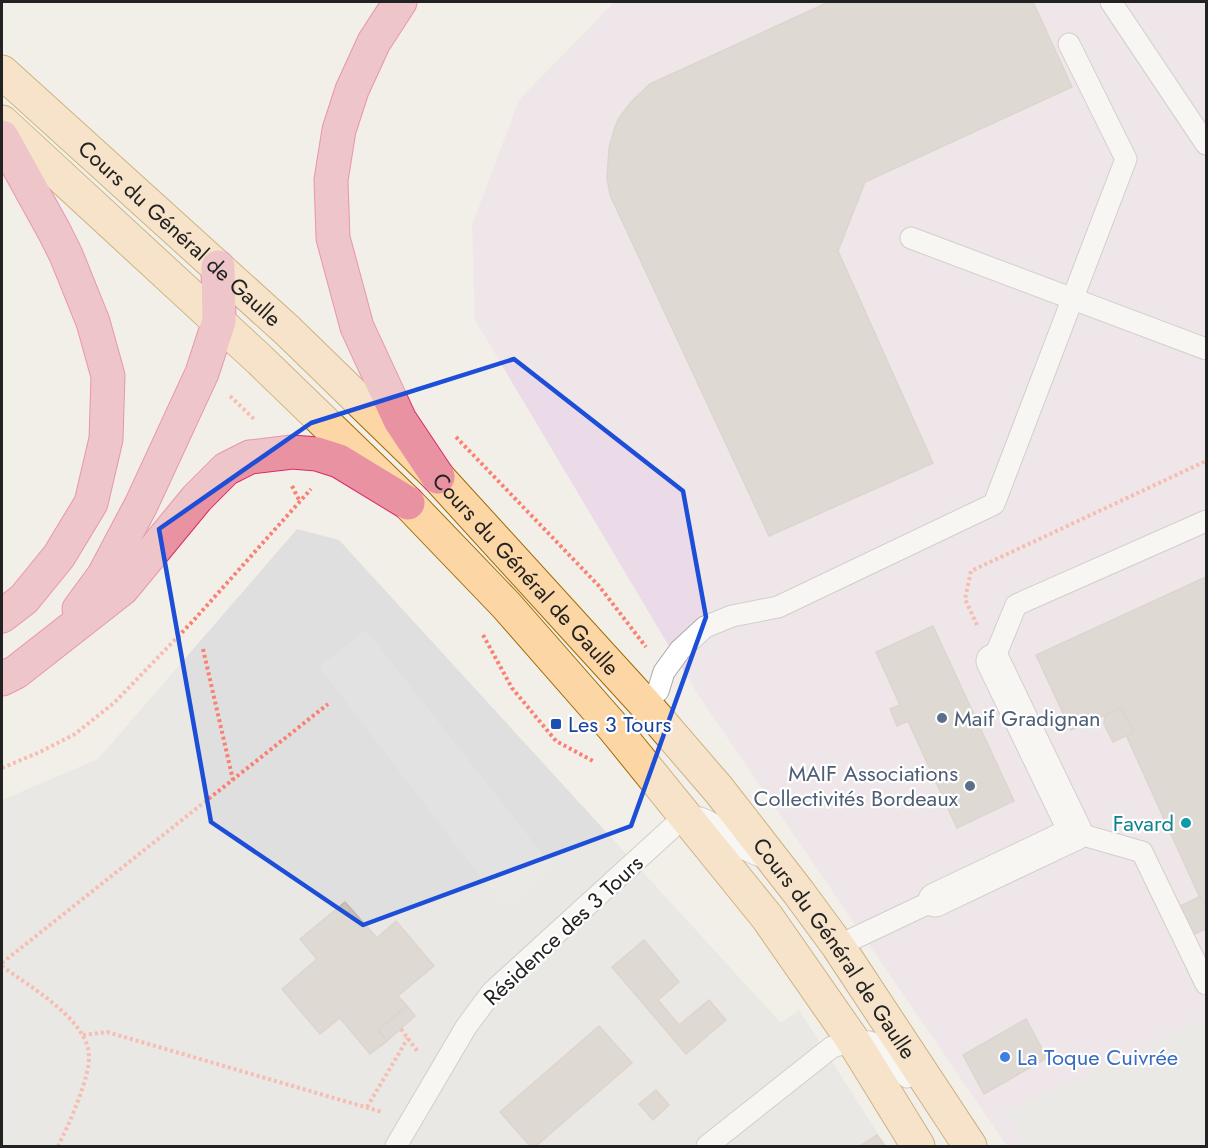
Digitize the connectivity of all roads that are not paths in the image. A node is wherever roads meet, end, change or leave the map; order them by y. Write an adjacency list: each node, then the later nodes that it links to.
1 (400, 2): 13 (highway)
2 (1111, 2): 7 (lane)
3 (1069, 44): 10 (lane)
4 (11, 81): 9 (main road, Cours du Général de Gaulle)
5 (2, 122): 11 (main road, Cours du Général de Gaulle)
6 (2, 137): 16 (highway)
7 (1206, 144)
8 (911, 238): 10 (lane)
9 (218, 267): 11 (highway); 13 (main road, Cours du Général de Gaulle)
10 (1073, 298): 12 (lane); 20 (lane)
11 (219, 321): 14 (main road, Cours du Général de Gaulle); 17 (highway)
12 (1206, 349)
13 (438, 477): 20 (main road, Cours du Général de Gaulle)
14 (408, 503): 17 (highway); 21 (main road, Cours du Général de Gaulle)
15 (1206, 521): 18 (lane)
16 (2, 616)
17 (51, 646): 19 (highway)
18 (993, 661): 22 (street)
19 (2, 679)
20 (644, 704): 23 (main road, Cours du Général de Gaulle)
21 (685, 816): 23 (lane); 27 (main road, Cours du Général de Gaulle); 29 (lane, Résidence des 3 Tours)
22 (1077, 833): 24 (street); 26 (lane)
23 (773, 862): 25 (main road, Cours du Général de Gaulle)
24 (935, 900): 25 (lane)
25 (838, 946): 28 (main road, Cours du Général de Gaulle)
26 (1206, 984)
27 (854, 1042): 28 (lane); 30 (lane); 31 (main road, Cours du Général de Gaulle)
28 (963, 1134)
29 (396, 1146)
30 (707, 1146)
31 (918, 1146)

